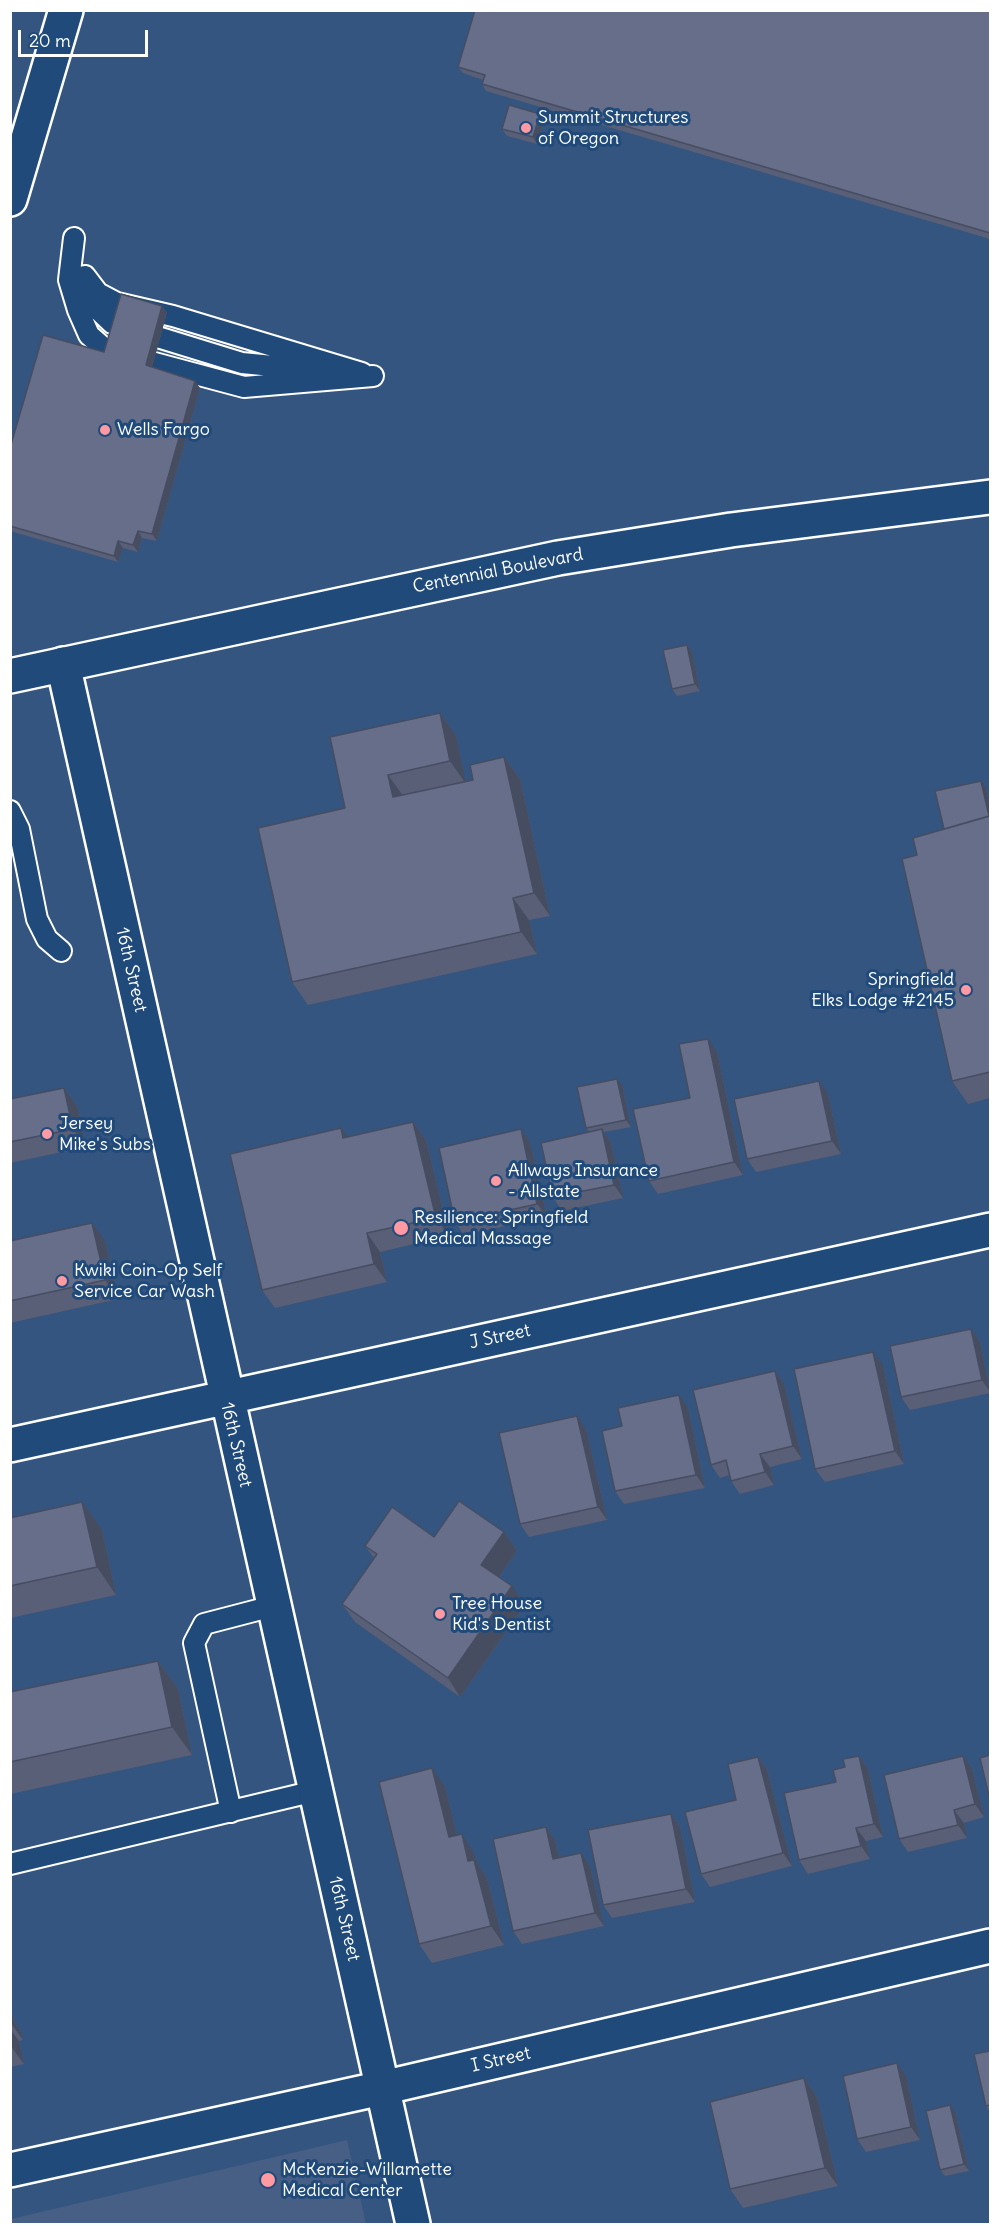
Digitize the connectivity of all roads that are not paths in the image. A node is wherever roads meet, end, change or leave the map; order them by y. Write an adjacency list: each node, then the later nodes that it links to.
1 (66, 10): 2 (street)
2 (10, 199)
3 (74, 238): 3 (lane)
4 (990, 497): 5 (street, Centennial Boulevard)
5 (63, 664): 6 (street, Centennial Boulevard); 10 (street, 16th Street)
6 (10, 676)
7 (10, 811): 8 (lane)
8 (61, 951)
9 (990, 1230): 10 (street, J Street)
10 (226, 1397): 11 (street, J Street); 12 (street, 16th Street)
11 (10, 1445)
12 (273, 1606): 13 (street, 16th Street); 14 (lane)
13 (315, 1791): 14 (lane); 17 (street, 16th Street)
14 (231, 1812): 15 (lane)
15 (10, 1864)
16 (990, 1946): 17 (street, I Street)
17 (382, 2088): 18 (street, I Street); 19 (street, 16th Street)
18 (10, 2170)
19 (413, 2224)

